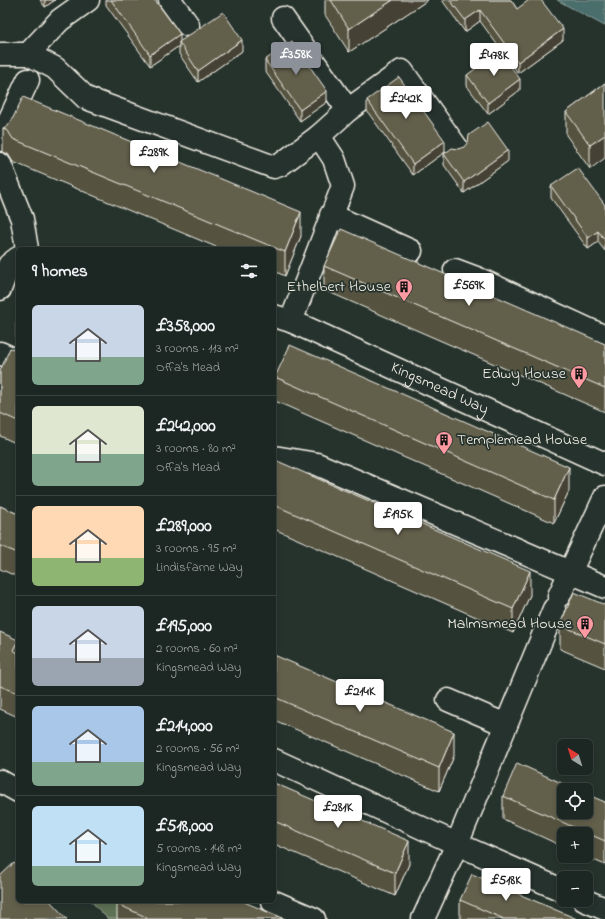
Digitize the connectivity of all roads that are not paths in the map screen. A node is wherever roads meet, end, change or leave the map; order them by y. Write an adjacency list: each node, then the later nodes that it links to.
1 (88, 0): 6 (street)
2 (170, 0): 4 (street)
3 (283, 18): 8 (street)
4 (188, 25)
5 (0, 54): 6 (street)
6 (28, 54): 9 (street)
7 (28, 80): 10 (street)
8 (348, 110): 9 (street); 11 (street)
9 (319, 136): 13 (street)
10 (0, 140)
11 (457, 148)
12 (0, 164): 14 (street)
13 (331, 215): 15 (street); 19 (street)
14 (27, 247)
15 (411, 251)
16 (16, 260): 18 (street)
17 (455, 270): 20 (street)
18 (0, 289)
19 (282, 319): 24 (street, Kingsmead Way)
20 (605, 337)
21 (0, 354): 22 (street)
22 (16, 360)
23 (276, 457): 26 (street)
24 (605, 464)
25 (605, 497): 26 (street)
26 (570, 572): 27 (street); 29 (street)
27 (605, 587)
28 (448, 700): 29 (street)
29 (506, 725): 33 (street)
30 (276, 761): 33 (street)
31 (0, 781): 32 (street)
32 (16, 791)
33 (457, 844): 34 (street); 39 (street)
34 (557, 888)
35 (276, 903): 38 (street)
36 (593, 904): 37 (street)
37 (605, 909)
38 (314, 919)
39 (423, 919)

